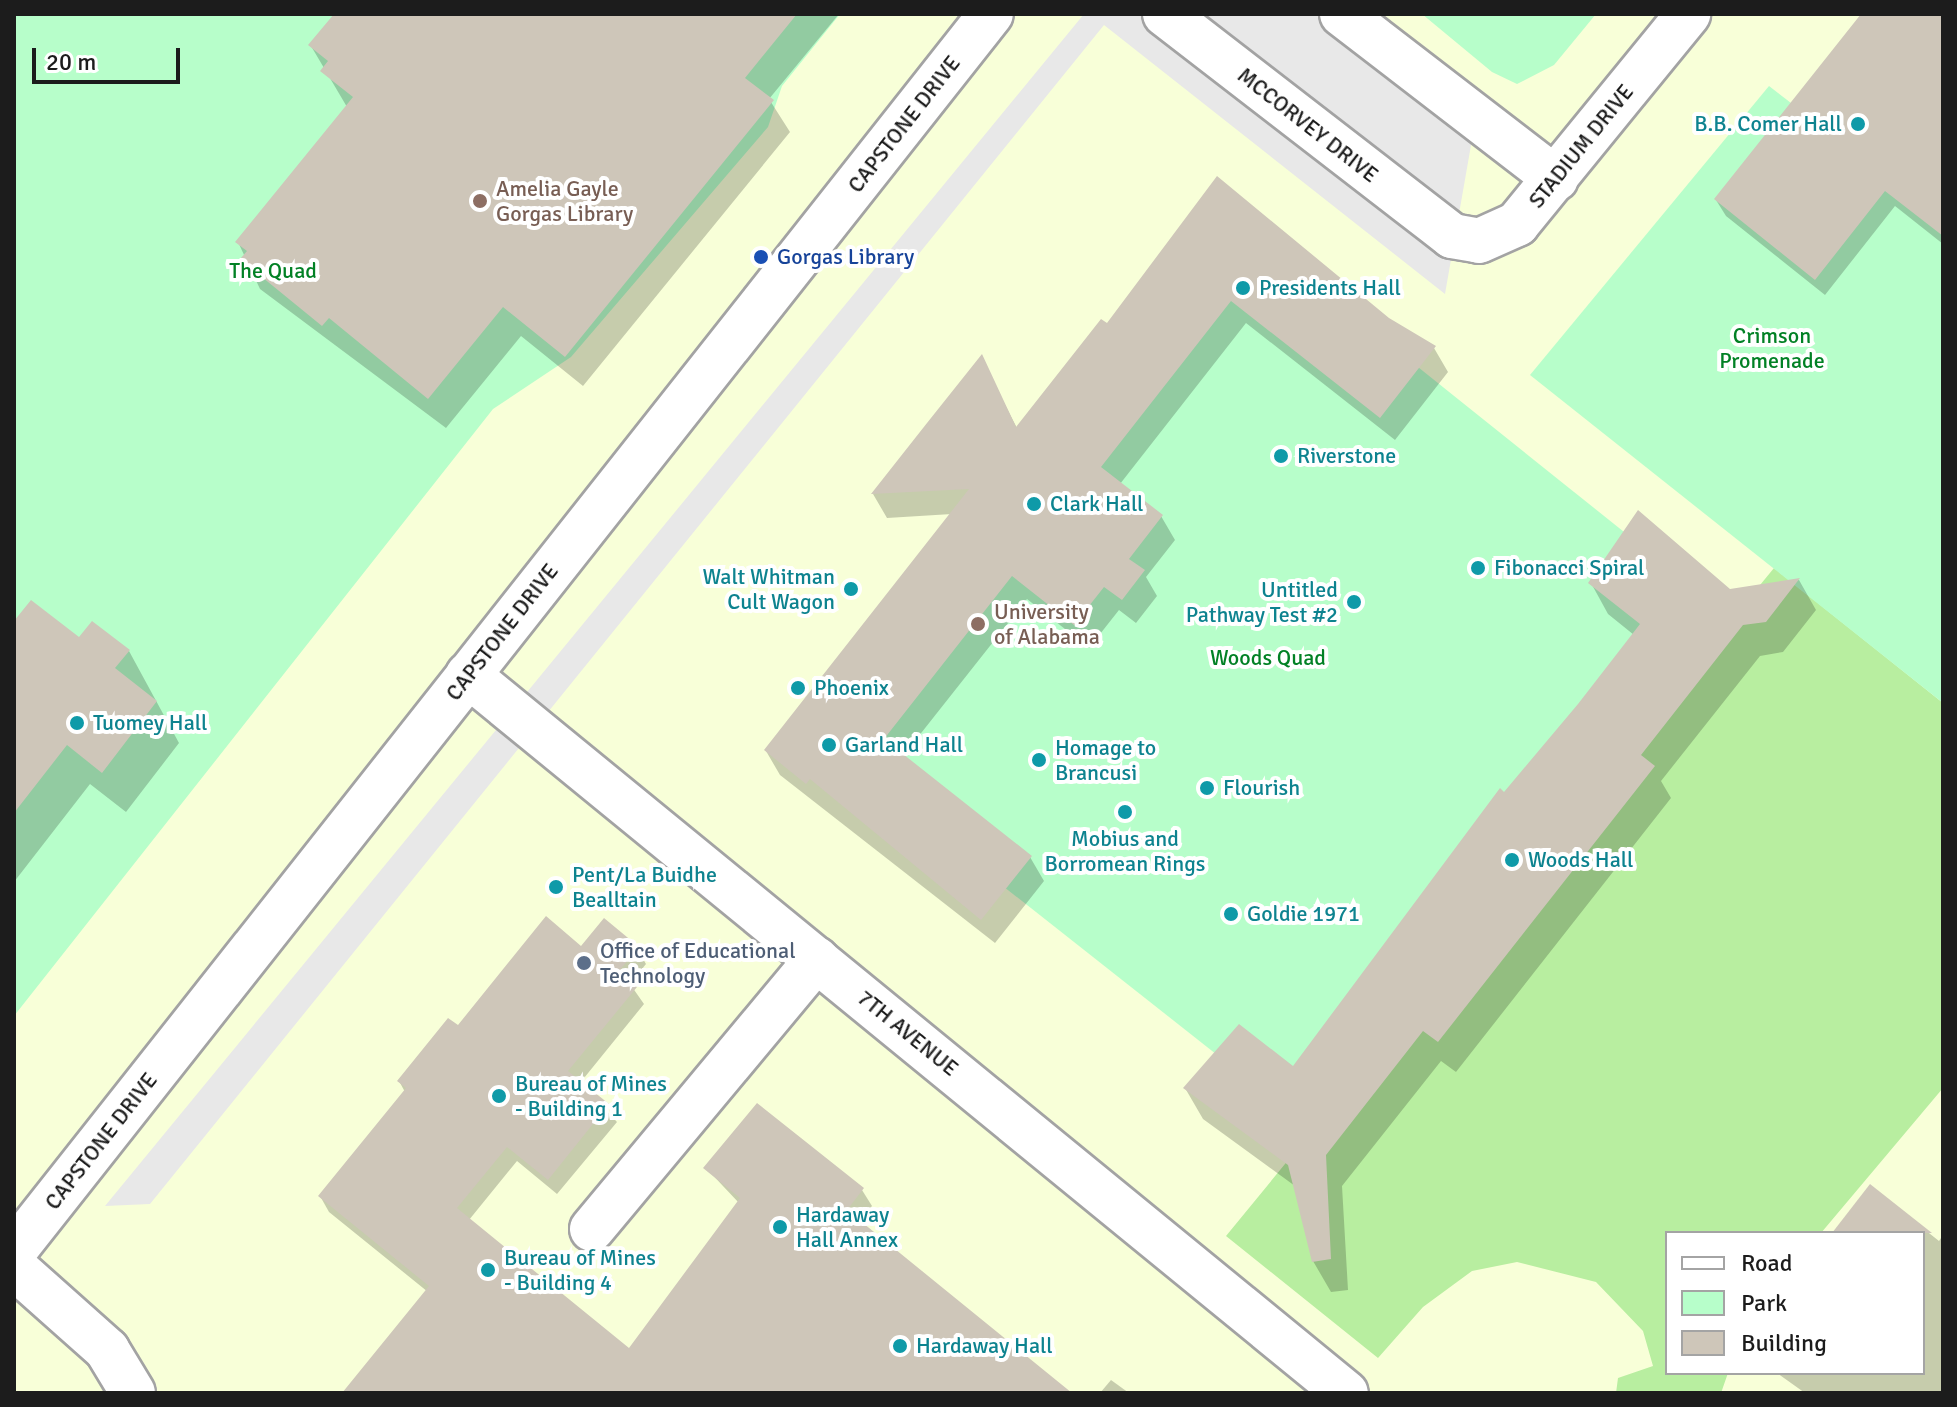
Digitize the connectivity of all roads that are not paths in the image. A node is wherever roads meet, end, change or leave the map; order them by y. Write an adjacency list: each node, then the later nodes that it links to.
1 (991, 14): 7 (street, CAPSTONE DRIVE)
2 (1165, 14): 6 (street, MCCORVEY DRIVE)
3 (1342, 14): 5 (street)
4 (1688, 14): 5 (street, STADIUM DRIVE)
5 (1556, 179): 6 (street, STADIUM DRIVE)
6 (1452, 236)
7 (468, 675): 8 (street, 7TH AVENUE); 10 (street, CAPSTONE DRIVE)
8 (817, 959): 9 (street); 13 (street, 7TH AVENUE)
9 (592, 1229)
10 (14, 1251)
11 (14, 1267): 12 (street)
12 (133, 1393)
13 (1346, 1393)

